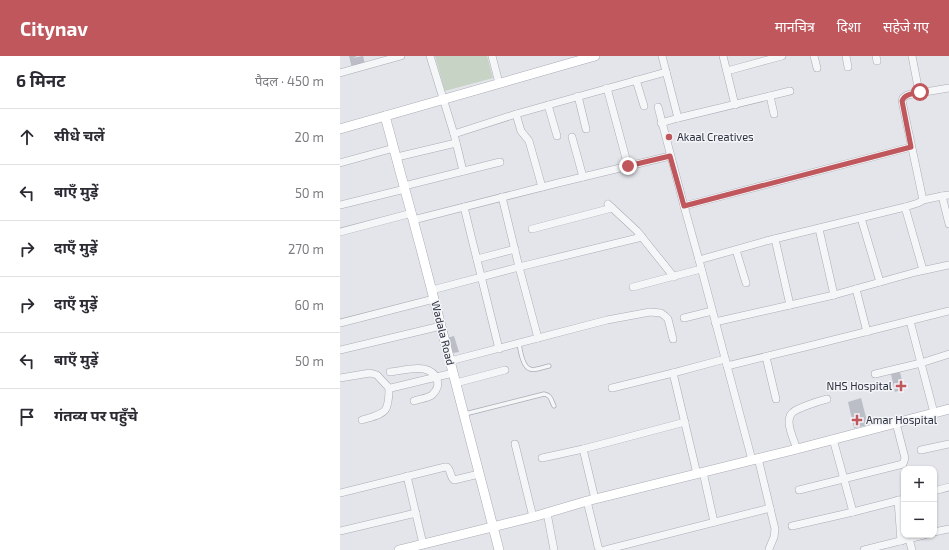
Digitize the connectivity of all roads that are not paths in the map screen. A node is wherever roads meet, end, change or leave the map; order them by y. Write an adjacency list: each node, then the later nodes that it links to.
1 (371, 56): 12 (street)
2 (401, 56): 12 (street)
3 (430, 56): 26 (street)
4 (492, 56): 19 (street)
5 (595, 56): 19 (street)
6 (662, 56): 16 (street)
7 (723, 56): 15 (street)
8 (782, 56): 15 (street)
9 (814, 56): 14 (street)
10 (846, 56): 13 (street)
11 (912, 56): 23 (street)
12 (373, 64): 17 (street)
13 (848, 67)
14 (817, 68)
15 (727, 71): 28 (street)
16 (666, 72): 18 (street); 34 (street)
17 (340, 73)
18 (636, 80): 20 (street); 29 (street)
19 (499, 83): 26 (street)
20 (608, 88): 24 (street); 48 (street)
21 (949, 88): 23 (street)
22 (790, 92): 25 (street)
23 (920, 92): 42 (street)
24 (578, 96): 27 (street); 37 (street)
25 (770, 96): 28 (street); 32 (street)
26 (443, 99): 33 (street); 38 (street)
27 (548, 105): 31 (street); 39 (street)
28 (735, 105): 34 (street)
29 (644, 106)
30 (658, 107): 35 (street)
31 (516, 114): 38 (street); 52 (street)
32 (774, 114)
33 (385, 116): 36 (street); 43 (street, Wadala Road)
34 (678, 118): 35 (street)
35 (662, 123): 44 (street)
36 (340, 129)
37 (586, 129)
38 (454, 134): 41 (street)
39 (557, 136)
40 (572, 137): 50 (street)
41 (456, 143): 45 (street); 49 (street)
42 (911, 147): 55 (street); 57 (street)
43 (394, 148): 45 (street, Wadala Road); 47 (street)
44 (670, 156): 48 (street); 57 (street)
45 (397, 157): 51 (street, Wadala Road)
46 (500, 162): 49 (street)
47 (340, 163)
48 (628, 166): 50 (street)
49 (463, 171): 51 (street)
50 (583, 177): 52 (street)
51 (405, 187): 56 (street); 60 (street, Wadala Road)
52 (542, 187): 54 (street)
53 (946, 196): 55 (street); 62 (street)
54 (502, 197): 58 (street); 68 (street)
55 (922, 200): 59 (street)
56 (340, 205)
57 (684, 206): 71 (street)
58 (464, 207): 60 (street); 70 (street)
59 (905, 207): 61 (street); 75 (street)
60 (412, 216): 65 (street); 82 (street, Wadala Road)
61 (861, 218): 63 (street); 78 (street)
62 (949, 221)
63 (819, 228): 67 (street); 83 (street)
64 (532, 229): 66 (street)
65 (340, 232)
66 (642, 237): 73 (street); 77 (street)
67 (775, 239): 69 (street); 84 (street)
68 (515, 249): 70 (street); 73 (street)
69 (736, 250): 71 (street); 79 (street)
70 (477, 259): 76 (street)
71 (699, 260): 74 (street)
72 (949, 265): 75 (street)
73 (519, 267): 76 (street); 93 (street)
74 (701, 269): 77 (street); 85 (street)
75 (923, 270): 78 (street)
76 (482, 277): 82 (street); 96 (street)
77 (674, 277): 80 (street)
78 (880, 282): 81 (street)
79 (746, 283)
80 (633, 287)
81 (856, 288): 83 (street); 92 (street)
82 (433, 294): 90 (street); 91 (street, Wadala Road)
83 (834, 295): 84 (street)
84 (790, 305): 89 (street)
85 (712, 311): 87 (street); 89 (street)
86 (949, 311): 88 (street)
87 (684, 318)
88 (910, 321): 92 (street); 102 (street)
89 (715, 322): 101 (street)
90 (340, 323)
91 (441, 326): 97 (street); 100 (street, Wadala Road)
92 (867, 332): 99 (street)
93 (538, 338): 94 (street); 95 (street)
94 (673, 339)
95 (519, 343): 96 (street); 103 (lane)
96 (499, 349): 100 (street)
97 (340, 350)
98 (949, 354): 102 (street)
99 (766, 357): 101 (street); 114 (street)
100 (450, 361): 106 (street, Wadala Road)
101 (726, 362): 107 (street); 131 (street)
102 (921, 363): 108 (street); 119 (street)
103 (549, 366)
104 (505, 370): 111 (street)
105 (390, 372): 109 (street)
106 (453, 373): 109 (street); 111 (street, Wadala Road)
107 (673, 373): 113 (street); 122 (street)
108 (875, 374)
109 (437, 377): 112 (street); 116 (street)
110 (340, 378): 112 (street)
111 (456, 383): 120 (street, Wadala Road)
112 (389, 388): 121 (street)
113 (612, 388)
114 (776, 399)
115 (827, 399): 127 (street)
116 (414, 401)
117 (554, 406): 120 (lane)
118 (949, 409): 119 (street)
119 (934, 413): 123 (street)
120 (464, 415): 133 (street, Wadala Road)
121 (362, 420)
122 (685, 422): 128 (street); 132 (street)
123 (896, 423): 124 (street); 135 (street)
124 (833, 439): 127 (street); 135 (street)
125 (515, 444): 147 (street)
126 (949, 444): 129 (street)
127 (797, 448): 131 (street)
128 (583, 449): 130 (street); 140 (street)
129 (921, 450)
130 (542, 458)
131 (755, 459): 132 (street); 143 (street)
132 (700, 473): 140 (street); 148 (street)
133 (479, 474): 134 (street); 150 (street, Wadala Road)
134 (407, 476): 139 (street); 146 (street)
135 (844, 479): 137 (street); 145 (street)
136 (949, 487): 138 (street)
137 (799, 490)
138 (937, 490)
139 (340, 493)
140 (591, 500): 144 (street); 160 (street)
141 (901, 500): 145 (street)
142 (901, 502): 155 (street)
143 (770, 508): 148 (street); 162 (street)
144 (547, 512): 147 (street); 159 (street)
145 (853, 512): 149 (street)
146 (416, 513): 152 (street); 156 (street)
147 (533, 517): 150 (street)
148 (714, 522): 161 (street)
149 (792, 526)
150 (494, 527): 156 (street); 158 (street, Wadala Road)
151 (949, 529): 153 (street)
152 (340, 531)
153 (937, 531)
154 (913, 538): 155 (street)
155 (905, 540): 163 (street); 164 (street)
156 (423, 544): 157 (street)
157 (399, 550)
158 (497, 550)
159 (554, 550)
160 (600, 550)
161 (605, 550)
162 (767, 550)
163 (864, 550)
164 (912, 550)

